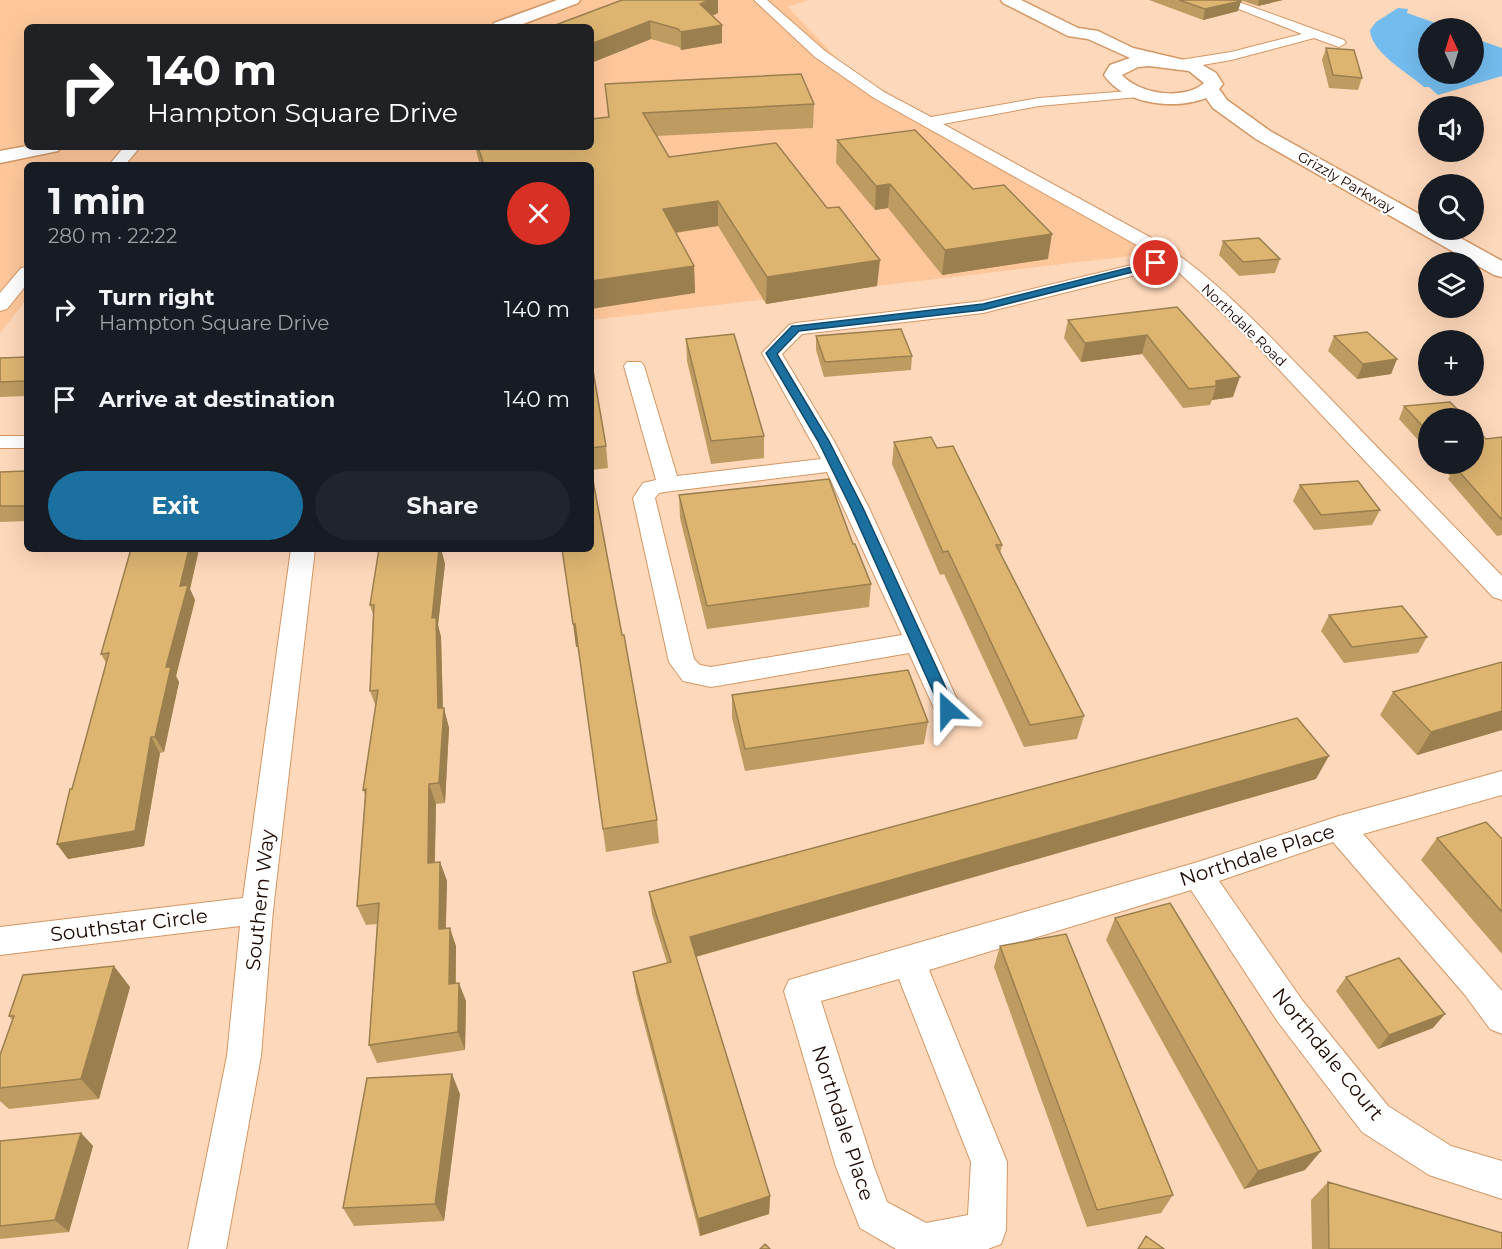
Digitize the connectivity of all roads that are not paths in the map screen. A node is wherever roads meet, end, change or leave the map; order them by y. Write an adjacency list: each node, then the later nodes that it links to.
1 (572, 0): 7 (street)
2 (760, 0): 17 (street, Northdale Road)
3 (1009, 0): 8 (street)
4 (1222, 0): 6 (street)
5 (1260, 0): 6 (street)
6 (1238, 6): 9 (street)
7 (508, 24)
8 (1074, 32): 12 (street); 13 (street)
9 (1315, 34): 10 (street); 11 (street)
10 (1339, 43)
11 (1266, 49): 12 (street); 14 (street)
12 (1172, 63): 13 (street); 14 (street)
13 (1115, 72): 15 (street); 16 (street)
14 (1211, 84): 15 (street); 18 (street, Grizzly Parkway)
15 (1146, 94): 16 (street); 18 (street, Grizzly Parkway)
16 (1039, 102): 17 (street)
17 (930, 122): 25 (street, Northdale Road)
18 (1263, 135): 23 (street, Grizzly Parkway)
19 (36, 150): 21 (street)
20 (130, 150): 22 (street)
21 (0, 157)
22 (120, 162)
23 (1418, 223)
24 (1449, 240): 26 (street, Grizzly Parkway)
25 (1175, 260): 32 (street); 35 (street, Northdale Road)
26 (1502, 270)
27 (24, 276): 28 (street)
28 (0, 305)
29 (634, 366): 33 (street)
30 (0, 442): 31 (street)
31 (24, 442)
32 (835, 464): 33 (street); 36 (street)
33 (668, 484): 36 (street)
34 (303, 552): 41 (street, Southern Way)
35 (1502, 591)
36 (918, 642): 37 (street)
37 (948, 710)
38 (1502, 783): 39 (street, Northdale Place)
39 (1339, 828): 40 (street, Northdale Place); 44 (street)
40 (1198, 875): 43 (street, Northdale Place); 45 (street, Northdale Court)
41 (257, 910): 42 (street, Southstar Circle); 46 (street, Southern Way)
42 (0, 941)
43 (909, 961): 43 (street, Northdale Place)
44 (1502, 1018)
45 (1502, 1180)
46 (207, 1249)

